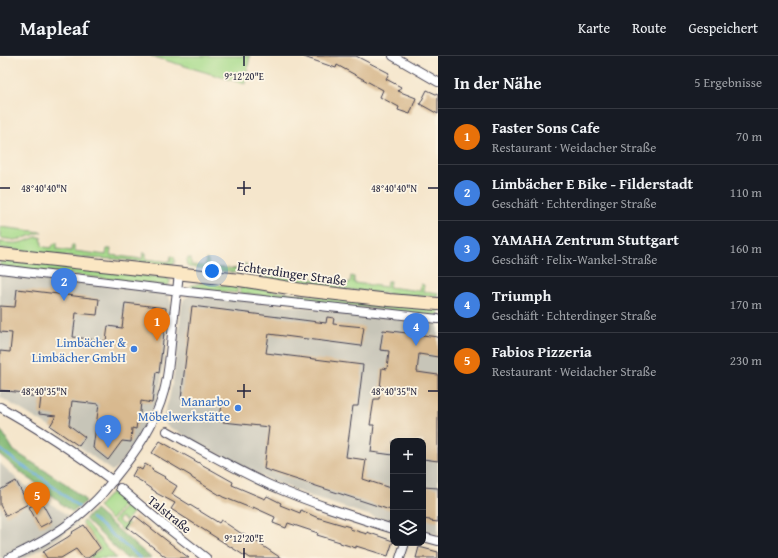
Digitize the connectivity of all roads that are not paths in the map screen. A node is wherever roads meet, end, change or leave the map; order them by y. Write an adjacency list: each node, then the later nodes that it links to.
1 (393, 56): 2 (street)
2 (438, 81)
3 (0, 254): 5 (main road, Echterdinger Straße)
4 (0, 269): 6 (street)
5 (179, 273): 6 (street); 7 (main road, Echterdinger Straße)
6 (177, 290): 8 (street); 11 (street)
7 (438, 304)
8 (438, 319)
9 (0, 407): 11 (street)
10 (167, 431): 13 (street)
11 (112, 481): 17 (street)
12 (120, 488): 18 (street, Talstraße)
13 (390, 528)
14 (426, 538): 15 (street)
15 (438, 541)
16 (404, 546): 19 (street)
17 (9, 558)
18 (206, 558)
19 (400, 558)

